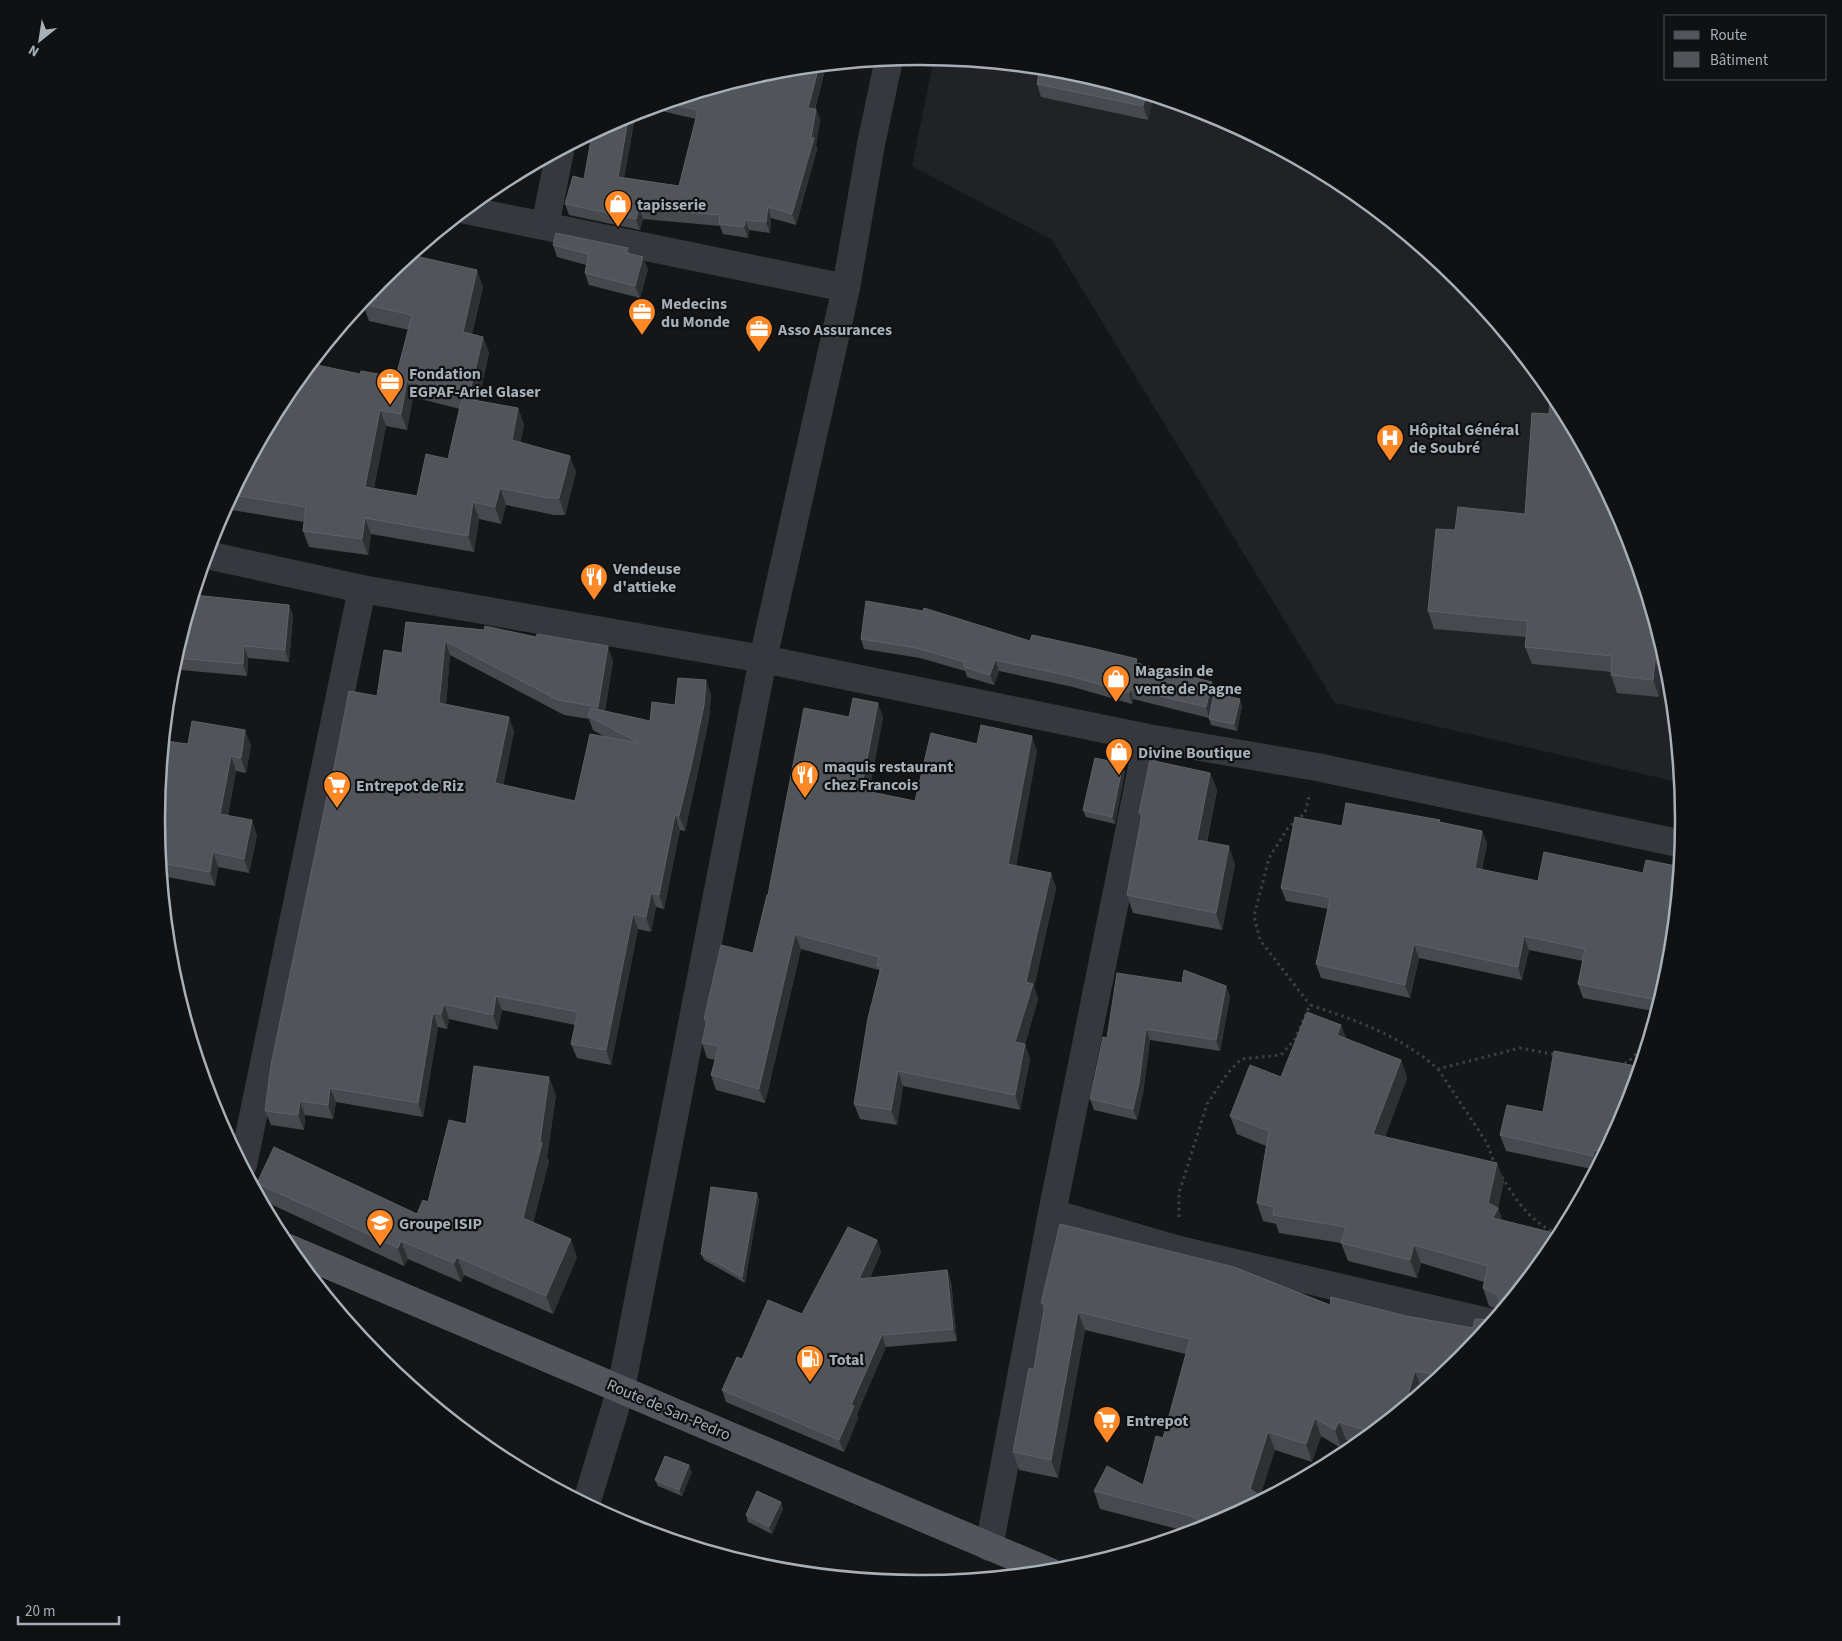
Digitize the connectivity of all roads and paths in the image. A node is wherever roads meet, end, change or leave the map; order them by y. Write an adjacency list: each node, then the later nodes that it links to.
1 (888, 66): 5 (street)
2 (559, 158): 4 (street)
3 (474, 212): 4 (street)
4 (545, 226): 5 (street)
5 (846, 288): 8 (street)
6 (214, 556): 7 (street)
7 (362, 589): 8 (street); 17 (street)
8 (763, 659): 9 (street); 23 (street)
9 (1148, 738): 10 (street); 18 (street)
10 (1317, 767): 11 (street); 12 (path)
11 (1676, 842)
12 (1310, 1006): 16 (path); 20 (path)
13 (1640, 1050): 15 (path)
14 (1564, 1056): 16 (path)
15 (1614, 1064)
16 (1438, 1069): 19 (path)
17 (245, 1158)
18 (1052, 1213): 20 (street); 25 (street)
19 (1554, 1232)
20 (1179, 1250): 22 (street)
21 (304, 1255): 23 (main road, Route de San-Pedro)
22 (1486, 1322)
23 (621, 1389): 24 (street); 25 (main road, Route de San-Pedro)
24 (588, 1498)
25 (989, 1547): 26 (main road, Route de San-Pedro)
26 (1037, 1567)

